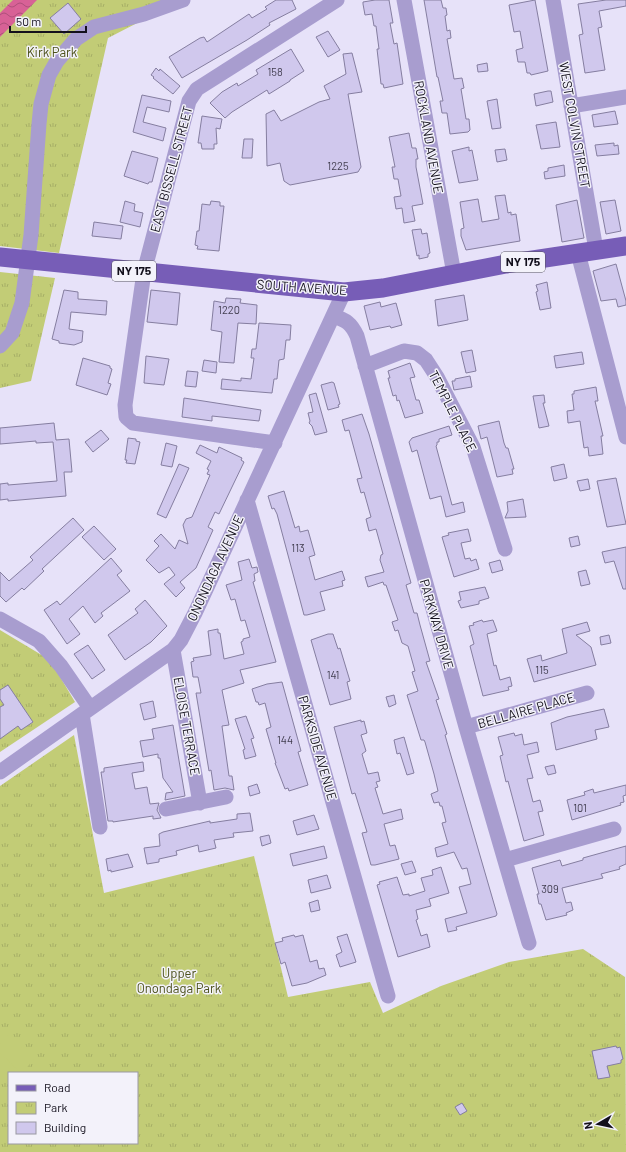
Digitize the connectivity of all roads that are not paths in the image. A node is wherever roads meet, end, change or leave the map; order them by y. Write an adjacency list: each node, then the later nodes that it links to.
1 (183, 0): 11 (street)
2 (337, 0): 12 (street, EAST BISSELL STREET)
3 (404, 0): 13 (street, ROCKLAND AVENUE)
4 (553, 0): 6 (street, WEST COLVIN STREET)
5 (626, 96): 6 (street)
6 (571, 106): 8 (street, WEST COLVIN STREET)
7 (626, 246): 8 (main road, SOUTH AVENUE / NY 175)
8 (596, 250): 9 (main road, SOUTH AVENUE / NY 175)
9 (578, 253): 13 (main road, SOUTH AVENUE / NY 175); 18 (street)
10 (0, 257): 11 (main road, SOUTH AVENUE / NY 175)
11 (28, 260): 12 (main road, SOUTH AVENUE / NY 175); 16 (street)
12 (144, 272): 14 (main road, SOUTH AVENUE / NY 175); 20 (street, EAST BISSELL STREET)
13 (454, 274): 14 (main road, SOUTH AVENUE / NY 175)
14 (344, 292): 15 (street, ONONDAGA AVENUE)
15 (333, 316): 17 (street, PARKWAY DRIVE); 20 (street, ONONDAGA AVENUE)
16 (0, 346)
17 (365, 366): 22 (street, TEMPLE PLACE); 27 (street, PARKWAY DRIVE)
18 (622, 407): 19 (street)
19 (626, 437)
20 (275, 443): 21 (street, ONONDAGA AVENUE)
21 (247, 500): 24 (street, ONONDAGA AVENUE); 36 (street, PARKSIDE AVENUE)
22 (505, 549)
23 (0, 619): 26 (street)
24 (173, 650): 26 (street, ONONDAGA AVENUE); 30 (street, ELOISE TERRACE)
25 (587, 693): 27 (street, BELLAIRE PLACE)
26 (86, 711): 28 (street, ONONDAGA AVENUE); 32 (street)
27 (466, 727): 34 (street, PARKWAY DRIVE)
28 (0, 772)
29 (226, 797): 30 (street)
30 (200, 803): 31 (street)
31 (166, 809)
32 (100, 827)
33 (614, 830): 34 (street)
34 (505, 860): 35 (street, PARKWAY DRIVE)
35 (529, 943)
36 (388, 996)

